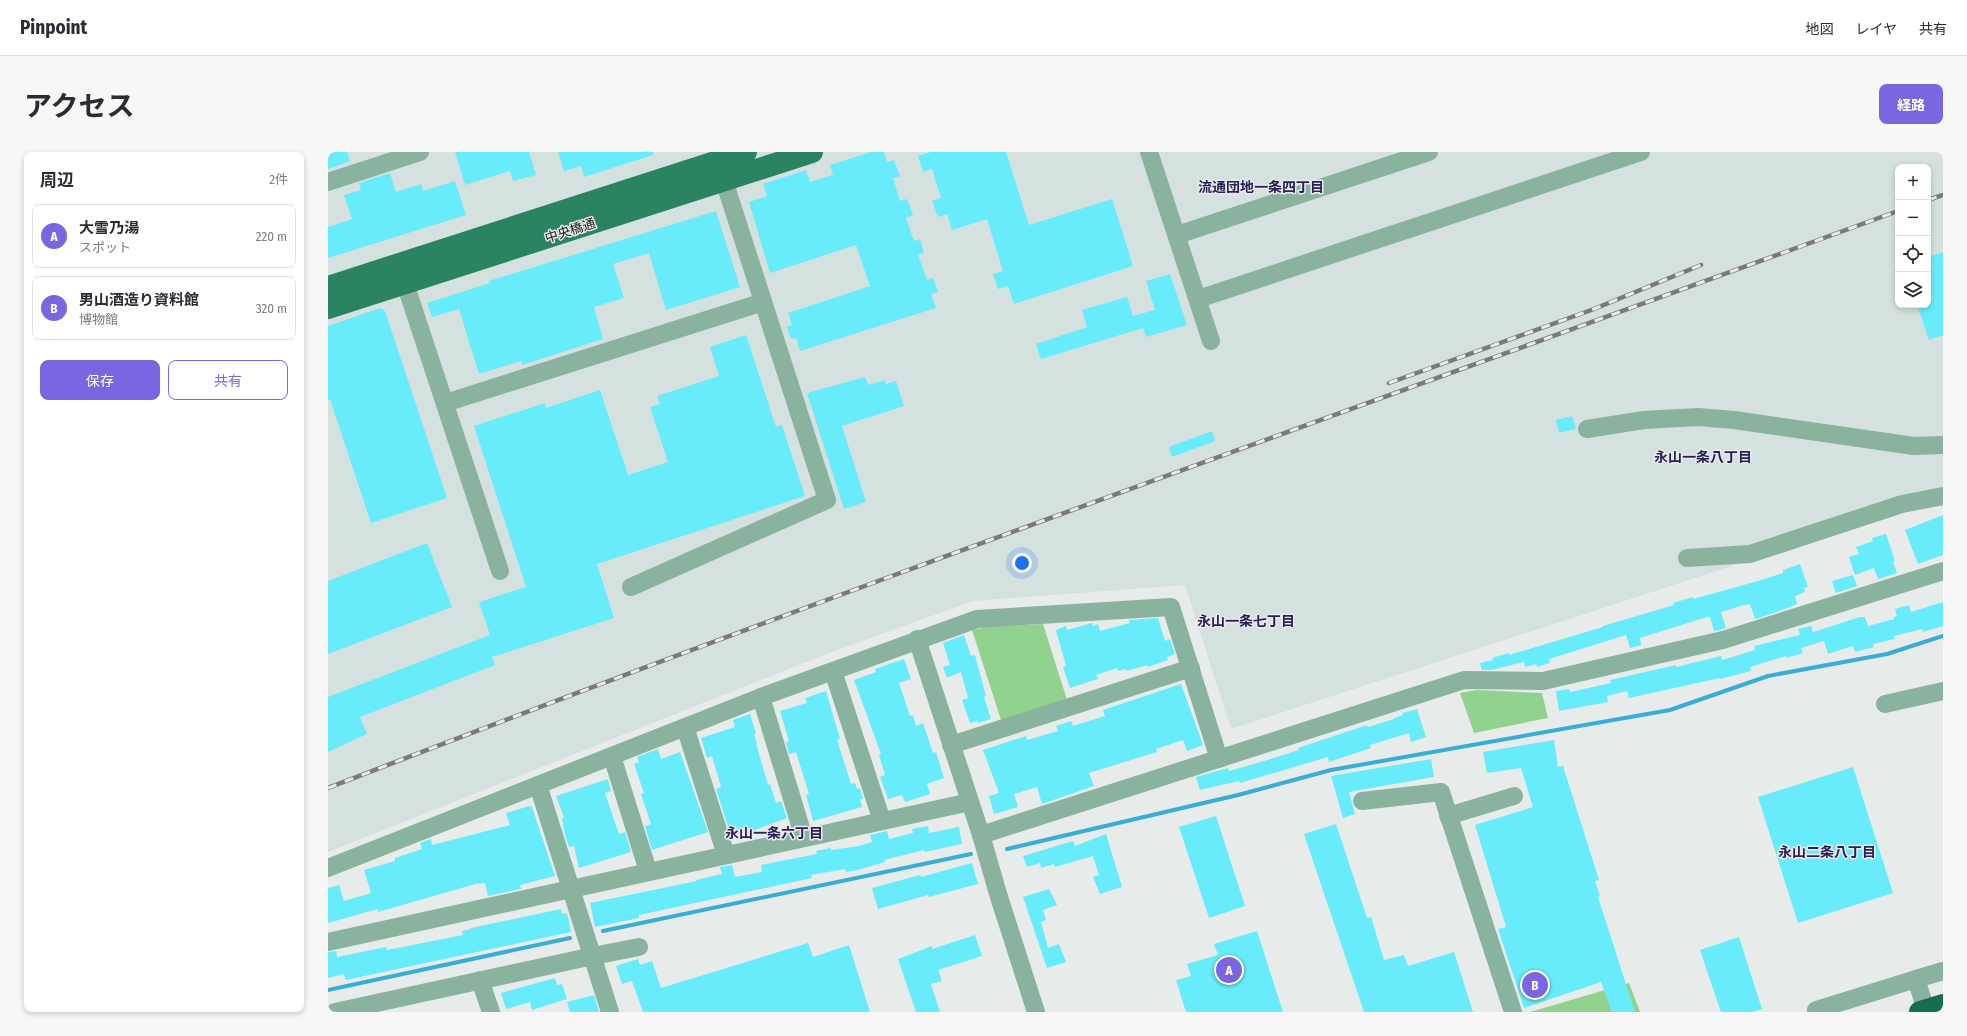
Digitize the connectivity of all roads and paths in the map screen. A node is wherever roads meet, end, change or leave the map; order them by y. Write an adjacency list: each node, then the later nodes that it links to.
1 (420, 152): 8 (street)
2 (746, 152): 7 (main road, 中央橋通)
3 (812, 152): 7 (main road, 中央橋通)
4 (1149, 152): 9 (street)
5 (1429, 152): 9 (street)
6 (1641, 152): 12 (street)
7 (719, 165): 10 (main road, 中央橋通); 13 (street)
8 (328, 182)
9 (1177, 235): 12 (street)
10 (402, 274): 11 (main road, 中央橋通); 14 (main road, 中央橋通); 16 (street)
11 (328, 287)
12 (1198, 300): 15 (street)
13 (762, 302): 16 (street); 23 (street)
14 (328, 308)
15 (1211, 340)
16 (444, 403): 21 (street)
17 (1586, 429): 18 (street)
18 (1943, 445)
19 (1943, 496): 20 (street)
20 (1687, 558)
21 (500, 570)
22 (1943, 571): 33 (street)
23 (631, 587)
24 (917, 639): 25 (street); 26 (street); 31 (street)
25 (1191, 668): 31 (street); 33 (street)
26 (833, 671): 28 (street); 39 (street)
27 (1943, 691): 29 (street)
28 (761, 696): 30 (street); 41 (street)
29 (1885, 704)
30 (685, 727): 32 (street); 42 (street)
31 (951, 745): 36 (street)
32 (612, 756): 34 (street); 44 (street)
33 (1219, 759): 40 (street)
34 (538, 786): 43 (street); 45 (street)
35 (1514, 796): 38 (street)
36 (970, 802): 39 (street); 40 (street)
37 (1362, 802): 38 (street)
38 (1448, 816): 59 (street)
39 (882, 821): 41 (street)
40 (982, 834): 58 (street)
41 (804, 838): 42 (street)
42 (726, 855): 44 (street)
43 (328, 868)
44 (648, 871): 45 (street)
45 (570, 888): 46 (street); 48 (street)
46 (328, 942)
47 (639, 947): 48 (street)
48 (593, 956): 51 (street); 57 (street)
49 (1943, 971): 50 (street)
50 (1916, 979): 53 (street); 54 (street)
51 (480, 980): 52 (street); 56 (street)
52 (389, 1006): 55 (street)
53 (1930, 1009)
54 (1816, 1010)
55 (335, 1012)
56 (490, 1012)
57 (610, 1012)
58 (1036, 1012)
59 (1513, 1012)

